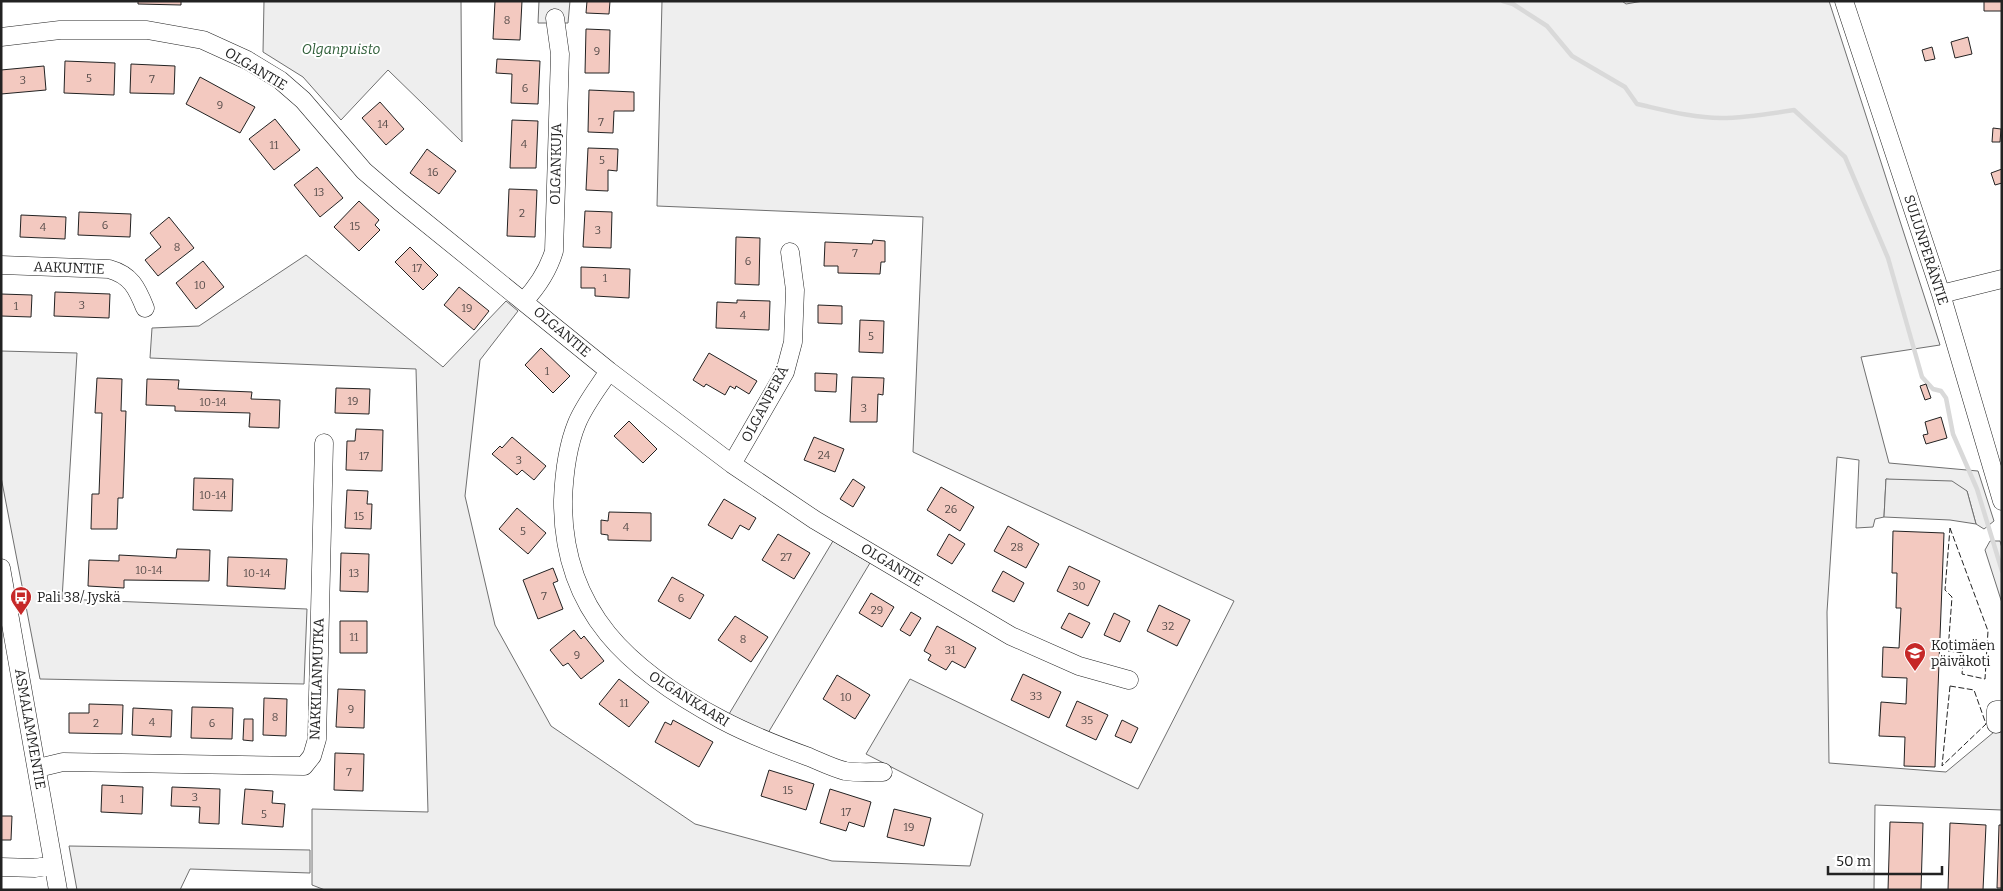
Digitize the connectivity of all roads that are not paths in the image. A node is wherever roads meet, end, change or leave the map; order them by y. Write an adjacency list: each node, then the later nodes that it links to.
1 (1844, 1): 7 (street, SULUNPERÄNTIE)
2 (555, 18): 8 (street, OLGANKUJA)
3 (1, 37): 8 (street, OLGANTIE)
4 (790, 252): 12 (street, OLGANPERÄ)
5 (1, 265): 9 (street, AAKUNTIE)
6 (2002, 279): 7 (street)
7 (1940, 294): 13 (street, SULUNPERÄNTIE)
8 (524, 301): 10 (street, OLGANTIE)
9 (145, 308)
10 (608, 371): 12 (street, OLGANTIE); 17 (street, OLGANKAARI)
11 (324, 443): 16 (street, NAKKILANMUTKA)
12 (732, 464): 15 (street, OLGANTIE)
13 (2002, 500)
14 (1, 568): 16 (street, ASMALAMMENTIE)
15 (1129, 680)
16 (38, 768): 18 (street, ASMALAMMENTIE)
17 (883, 772)
18 (53, 865): 19 (street); 20 (street, ASMALAMMENTIE)
19 (1, 867)
20 (58, 890)

